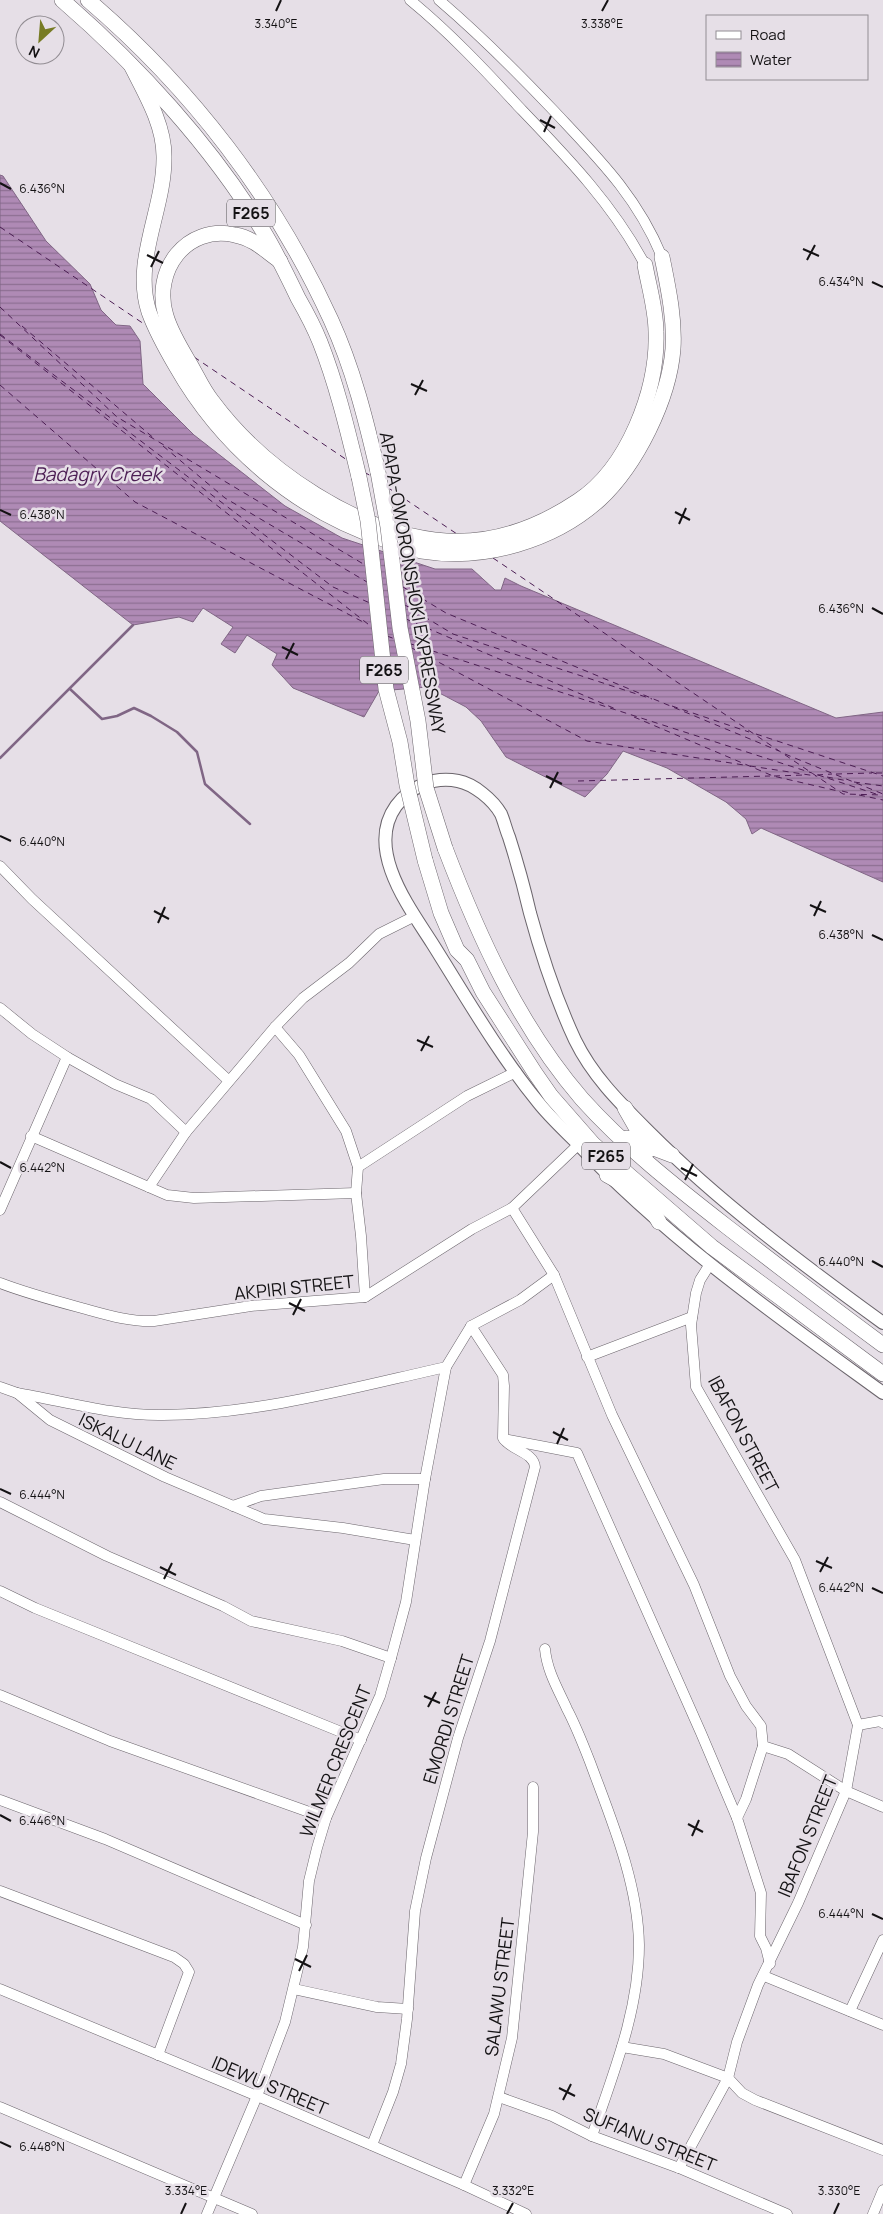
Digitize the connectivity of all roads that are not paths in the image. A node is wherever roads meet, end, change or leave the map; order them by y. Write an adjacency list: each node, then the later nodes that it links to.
1 (62, 0): 5 (highway, APAPA-OWORONSHOKI EXPRESSWAY / F265)
2 (88, 0): 18 (highway, APAPA-OWORONSHOKI EXPRESSWAY / F265, bridge)
3 (410, 0): 8 (street)
4 (439, 0): 6 (street)
5 (131, 65): 6 (highway); 7 (highway, APAPA-OWORONSHOKI EXPRESSWAY / F265)
6 (662, 257)
7 (280, 261): 8 (highway); 25 (highway, APAPA-OWORONSHOKI EXPRESSWAY / F265, bridge)
8 (645, 265)
9 (0, 866): 16 (street)
10 (415, 916): 13 (street); 15 (main road, APAPA-OWORONSHOKI EXPRESSWAY); 17 (main road, APAPA-OWORONSHOKI EXPRESSWAY)
11 (2, 1009): 12 (street); 14 (street)
12 (0, 1022)
13 (275, 1027): 16 (street); 24 (street)
14 (67, 1057): 19 (street); 20 (street)
15 (516, 1072): 21 (main road, APAPA-OWORONSHOKI EXPRESSWAY); 24 (street)
16 (228, 1080): 19 (street)
17 (625, 1108): 22 (highway); 23 (main road, APAPA-OWORONSHOKI EXPRESSWAY)
18 (605, 1123): 22 (highway); 26 (highway, APAPA-OWORONSHOKI EXPRESSWAY / F265)
19 (186, 1132): 27 (street)
20 (30, 1136): 27 (street); 30 (street)
21 (578, 1145): 25 (main road, APAPA-OWORONSHOKI EXPRESSWAY); 29 (street, AKPIRI STREET)
22 (648, 1146): 23 (highway); 26 (highway)
23 (672, 1155): 37 (main road, APAPA-OWORONSHOKI EXPRESSWAY)
24 (358, 1167): 28 (street)
25 (613, 1172): 31 (highway, APAPA-OWORONSHOKI EXPRESSWAY / F265); 31 (highway)
26 (660, 1174): 39 (highway, APAPA-OWORONSHOKI EXPRESSWAY / F265)
27 (149, 1187): 28 (street)
28 (356, 1194): 35 (street)
29 (512, 1208): 33 (street); 35 (street, AKPIRI STREET)
30 (0, 1210)
31 (663, 1216): 32 (main road, APAPA-OWORONSHOKI EXPRESSWAY); 42 (highway, APAPA-OWORONSHOKI EXPRESSWAY / F265)
32 (710, 1264): 36 (street, IBAFON STREET); 45 (main road, APAPA-OWORONSHOKI EXPRESSWAY)
33 (554, 1275): 38 (street); 40 (street)
34 (0, 1283): 35 (street, AKPIRI STREET)
35 (364, 1297)
36 (692, 1317): 40 (street); 56 (street, IBAFON STREET)
37 (883, 1323)
38 (471, 1326): 41 (street); 46 (street)
39 (883, 1344)
40 (587, 1357): 58 (street)
41 (446, 1367): 44 (street); 47 (street, WILMER CRESCENT)
42 (883, 1374)
43 (0, 1387): 44 (street)
44 (17, 1393): 49 (street, ISKALU LANE)
45 (883, 1393)
46 (503, 1438): 64 (street); 72 (street, EMORDI STREET)
47 (425, 1479): 49 (street); 50 (street, WILMER CRESCENT)
48 (0, 1502): 53 (street)
49 (233, 1506): 50 (street, ISKALU LANE)
50 (415, 1540): 53 (street, WILMER CRESCENT)
51 (0, 1591): 57 (street)
52 (545, 1649): 75 (street)
53 (391, 1658): 57 (street, WILMER CRESCENT)
54 (0, 1694): 63 (street)
55 (883, 1723): 56 (street)
56 (858, 1725): 60 (street, IBAFON STREET)
57 (361, 1740): 63 (street, WILMER CRESCENT)
58 (763, 1746): 60 (street); 64 (street)
59 (533, 1787): 79 (street, SALAWU STREET)
60 (846, 1791): 62 (street); 68 (street, IBAFON STREET)
61 (0, 1800): 66 (street)
62 (883, 1807)
63 (326, 1818): 66 (street, WILMER CRESCENT)
64 (737, 1818): 68 (street)
65 (0, 1891): 76 (street)
66 (306, 1925): 71 (street, WILMER CRESCENT)
67 (883, 1940): 73 (street)
68 (770, 1964): 69 (street, IBAFON STREET)
69 (764, 1976): 73 (street); 77 (street, IBAFON STREET)
70 (0, 1989): 76 (street, IDEWU STREET)
71 (294, 1989): 72 (street); 78 (street, WILMER CRESCENT)
72 (408, 2009): 82 (street, EMORDI STREET)
73 (850, 2011): 74 (street)
74 (883, 2025)
75 (622, 2047): 77 (street); 81 (street)
76 (158, 2055): 78 (street, IDEWU STREET)
77 (728, 2078): 83 (street); 84 (street, IBAFON STREET)
78 (257, 2096): 82 (street, IDEWU STREET); 87 (street, WILMER CRESCENT)
79 (499, 2097): 81 (street, SUFIANU STREET); 85 (street, SALAWU STREET)
80 (0, 2107): 87 (street)
81 (592, 2136): 84 (street, SUFIANU STREET)
82 (372, 2146): 85 (street, IDEWU STREET)
83 (883, 2150)
84 (679, 2168): 91 (street, SUFIANU STREET)
85 (464, 2185): 90 (street, IDEWU STREET)
86 (883, 2190): 92 (street)
87 (213, 2197): 88 (street, WILMER CRESCENT); 89 (street)
88 (207, 2214)
89 (252, 2214)
90 (526, 2214)
91 (787, 2214)
92 (873, 2214)

